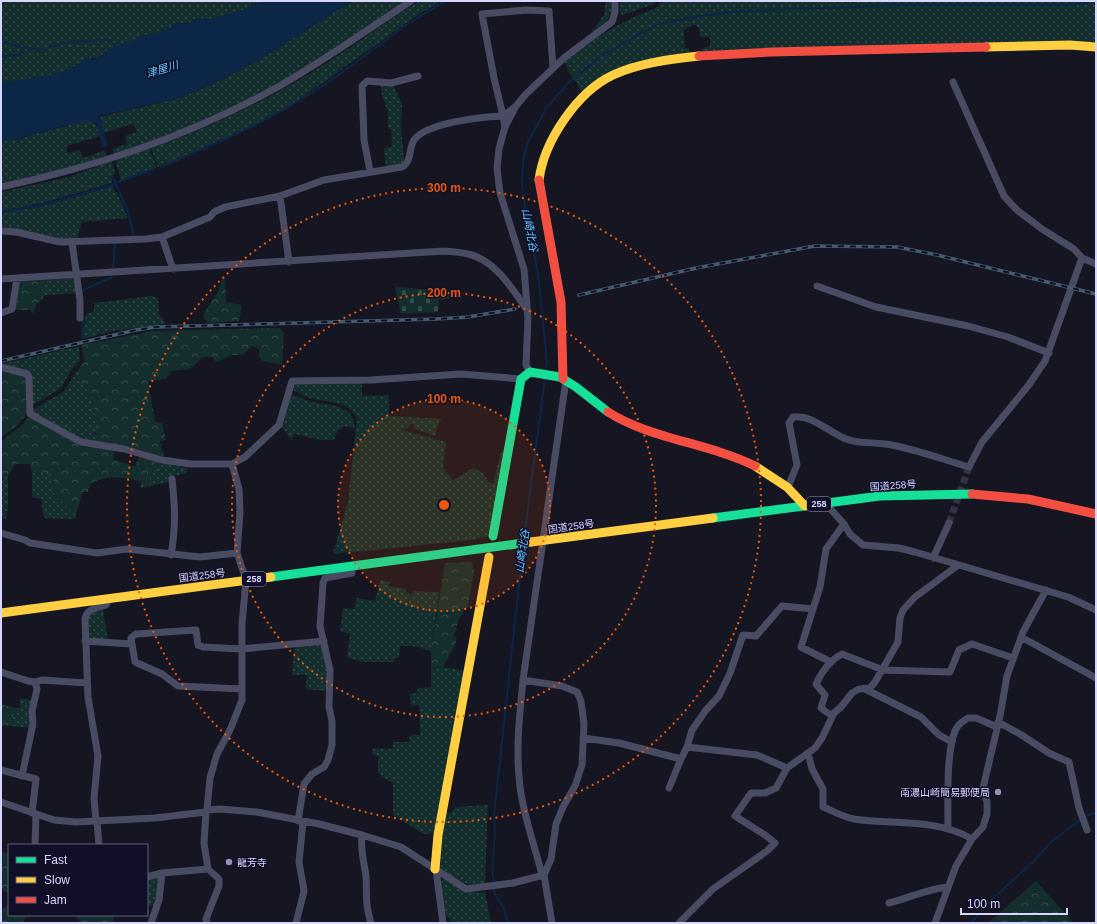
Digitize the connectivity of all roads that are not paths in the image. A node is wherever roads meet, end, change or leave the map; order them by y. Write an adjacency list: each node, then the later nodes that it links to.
1 (411, 1): 11 (street)
2 (615, 1): 4 (street)
3 (1096, 47): 30 (main road)
4 (552, 68): 7 (street); 8 (street)
5 (418, 76): 10 (street)
6 (952, 82): 16 (street)
7 (516, 106): 8 (street); 9 (street)
8 (503, 116): 9 (street); 10 (street)
9 (505, 127): 24 (street)
10 (370, 171): 12 (street)
11 (1, 187)
12 (280, 196): 14 (street); 17 (street)
13 (1, 231): 15 (street)
14 (162, 237): 15 (street); 19 (street)
15 (72, 242): 20 (street)
16 (1082, 258): 18 (street); 27 (street)
17 (289, 262): 19 (street); 24 (street)
18 (1096, 264)
19 (173, 269): 20 (street)
20 (75, 275): 21 (street); 26 (street)
21 (17, 278): 22 (street); 25 (street)
22 (1, 279)
23 (816, 286): 27 (street)
24 (528, 311): 29 (street)
25 (1, 313)
26 (80, 318)
27 (1049, 353): 34 (street)
28 (1, 366): 32 (street)
29 (530, 372): 30 (main road); 31 (main road)
30 (563, 378): 34 (main road); 42 (street)
31 (521, 379): 32 (street); 41 (main road)
32 (232, 464): 43 (street)
33 (172, 479): 44 (street)
34 (788, 488): 36 (main road)
35 (826, 504): 36 (main road, 国道258号 / 258); 37 (main road, 国道258号 / 258); 39 (street)
36 (806, 506): 42 (main road, 国道258号 / 258)
37 (1096, 514)
38 (950, 523): 46 (street)
39 (844, 524): 46 (street); 52 (street)
40 (1, 533): 44 (street)
41 (493, 536)
42 (539, 542): 47 (main road, 国道258号 / 258); 65 (street)
43 (237, 553): 44 (street); 49 (street)
44 (171, 555)
45 (489, 557): 93 (main road)
46 (933, 558): 48 (street)
47 (351, 566): 49 (main road, 国道258号 / 258); 57 (street)
48 (957, 566): 50 (street); 62 (street)
49 (246, 580): 51 (main road, 国道258号 / 258); 59 (street)
50 (1046, 590): 53 (street); 55 (street)
51 (108, 598): 54 (main road, 国道258号 / 258); 56 (street)
52 (813, 610): 61 (street); 74 (street)
53 (1096, 610)
54 (1, 613)
55 (1021, 637): 60 (street); 64 (street)
56 (85, 641): 58 (street); 67 (street)
57 (324, 641): 59 (street); 84 (street)
58 (132, 644): 59 (street); 68 (street)
59 (242, 649): 68 (street)
60 (1013, 658): 62 (street); 71 (street)
61 (831, 662): 62 (street); 70 (street)
62 (883, 670): 69 (street)
63 (1, 672): 66 (street)
64 (1096, 678)
65 (522, 680): 72 (street); 95 (street)
66 (35, 682): 67 (street); 79 (street)
67 (87, 683): 85 (street)
68 (242, 689): 82 (street)
69 (865, 689): 70 (street); 73 (street)
70 (832, 716): 75 (street)
71 (998, 725): 73 (street); 87 (street); 89 (street)
72 (583, 738): 76 (street); 95 (street)
73 (952, 742): 86 (street)
74 (687, 747): 76 (street); 77 (street)
75 (808, 753): 77 (street); 86 (street)
76 (681, 759): 80 (street)
77 (787, 768): 105 (street)
78 (1, 770): 79 (street)
79 (22, 776): 83 (street)
80 (669, 788)
81 (1, 802): 83 (street)
82 (207, 811): 84 (street); 85 (street); 92 (street)
83 (34, 813): 85 (street); 90 (street)
84 (301, 821): 88 (street); 101 (street)
85 (97, 822): 91 (street)
86 (948, 829): 89 (street)
87 (1087, 830)
88 (362, 835): 93 (street); 102 (street)
89 (972, 839): 97 (street)
90 (35, 844)
91 (99, 844)
92 (208, 869): 94 (street); 100 (street)
93 (436, 869): 95 (street); 103 (street)
94 (162, 873): 96 (street); 99 (street)
95 (544, 875): 104 (street)
96 (148, 876)
97 (948, 887): 98 (street); 106 (street)
98 (889, 903)
99 (151, 923)
100 (208, 923)
101 (296, 923)
102 (371, 923)
103 (443, 923)
104 (552, 923)
105 (679, 923)
106 (935, 923)

